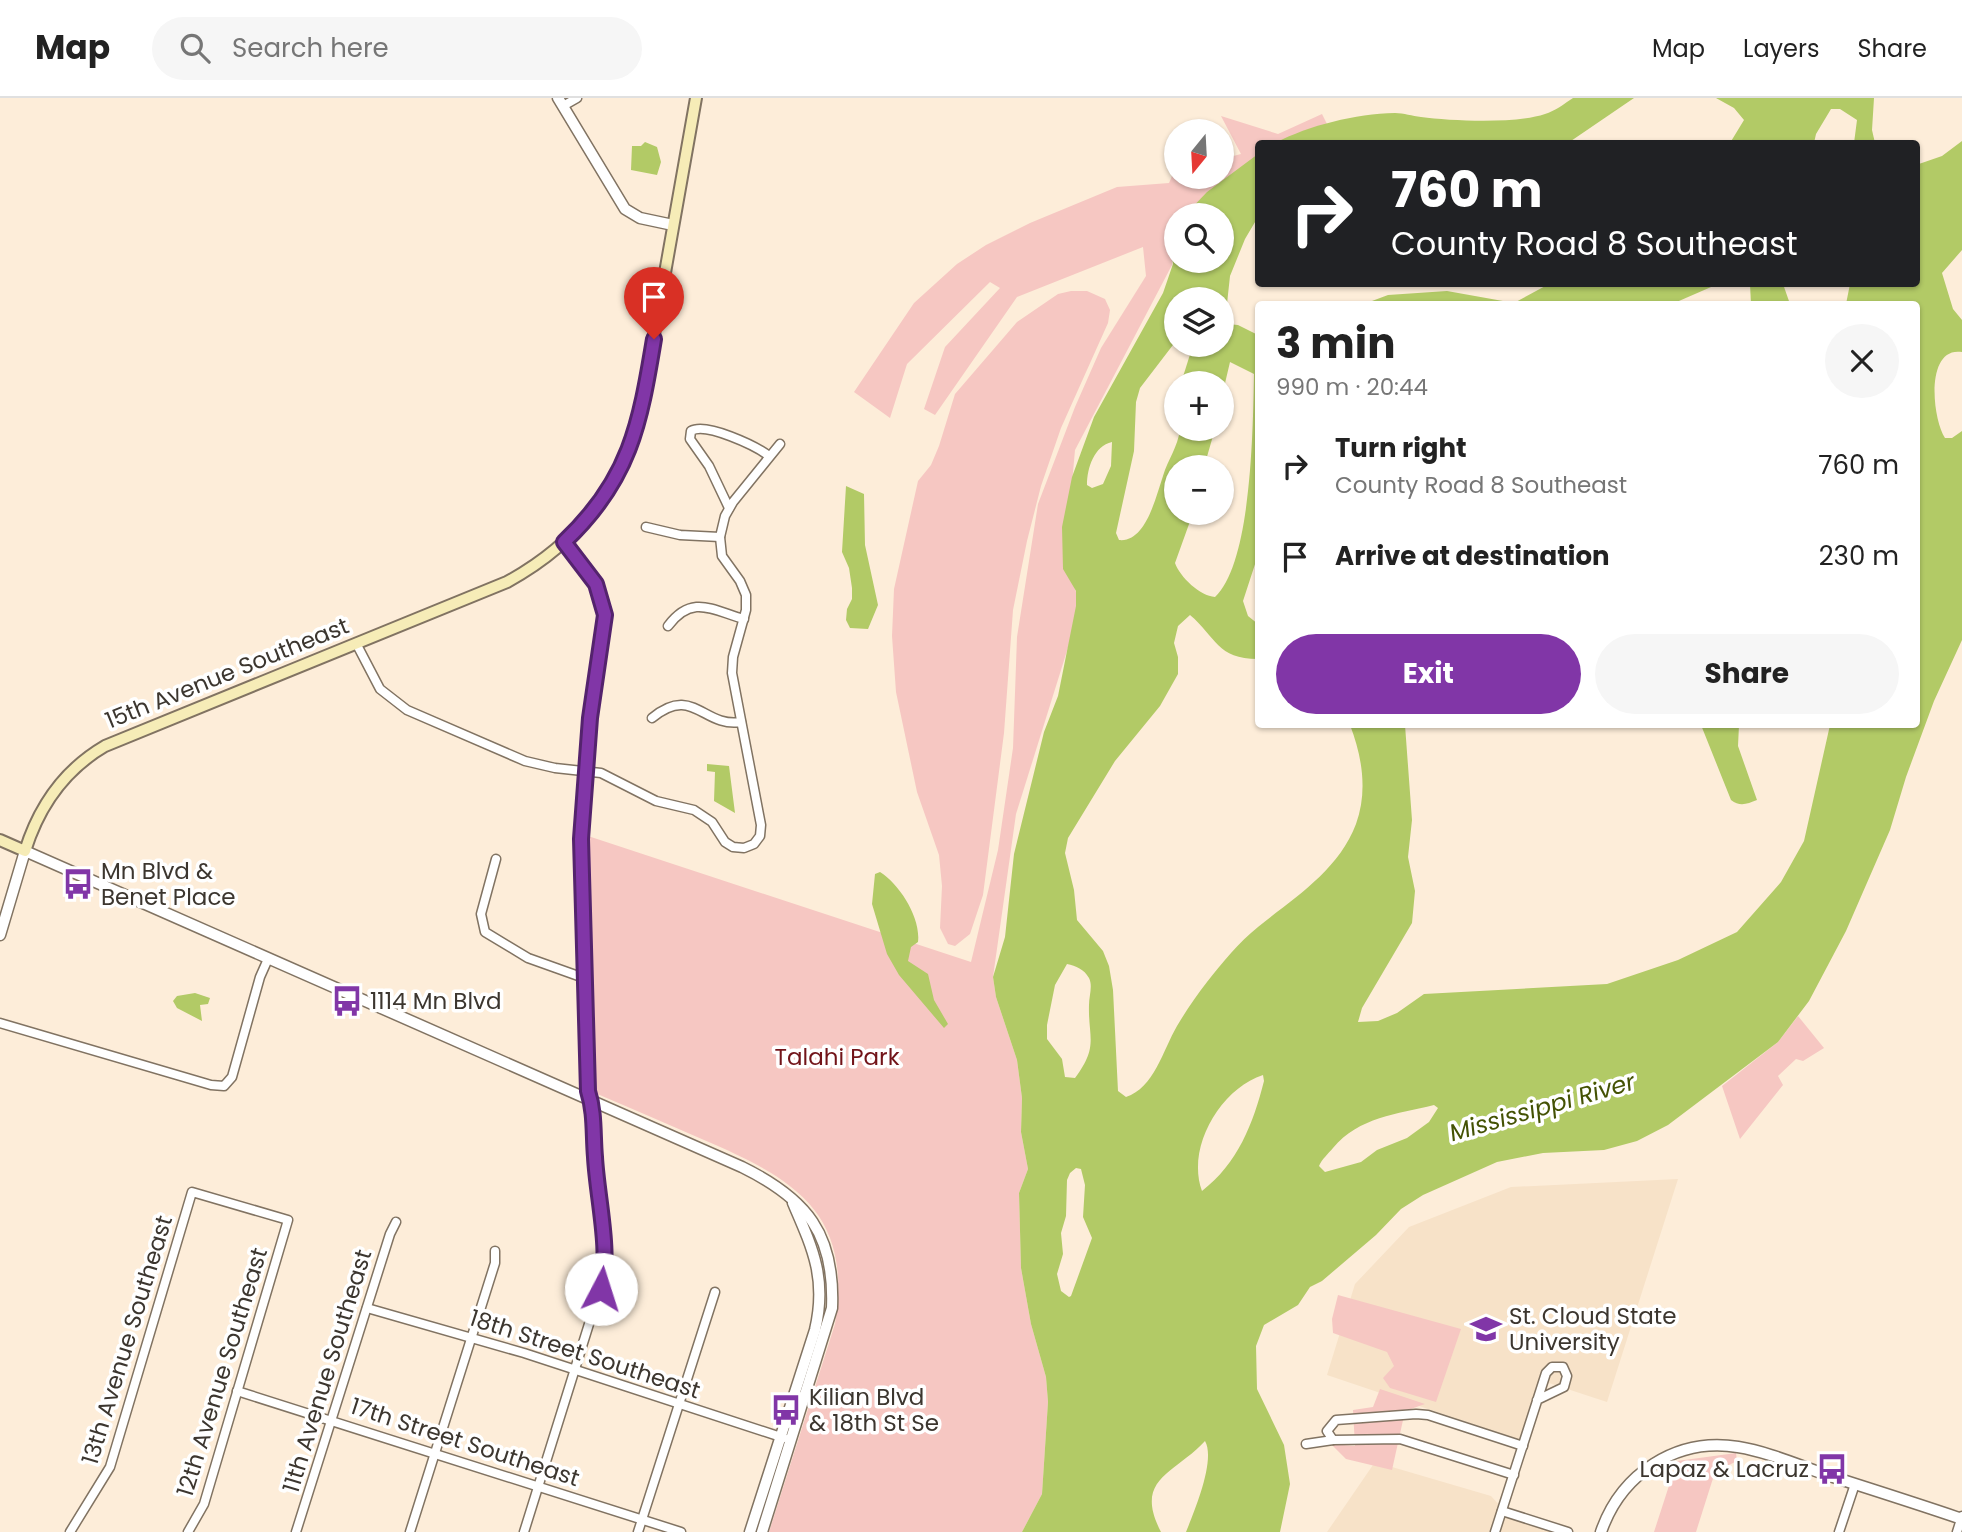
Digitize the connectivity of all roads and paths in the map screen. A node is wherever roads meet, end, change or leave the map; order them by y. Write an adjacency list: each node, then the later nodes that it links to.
1 (577, 98): 3 (street)
2 (696, 98): 4 (main road, 15th Avenue Southeast)
3 (560, 102): 4 (street)
4 (673, 225): 10 (main road, 15th Avenue Southeast)
5 (780, 444): 6 (street)
6 (769, 456): 7 (street); 7 (street)
7 (729, 508): 9 (street)
8 (646, 527): 9 (street)
9 (720, 537): 11 (street)
10 (564, 542): 13 (main road, 15th Avenue Southeast); 16 (street)
11 (744, 619): 12 (street); 15 (street)
12 (668, 626)
13 (356, 643): 16 (street); 18 (main road, 15th Avenue Southeast)
14 (652, 718): 15 (street)
15 (741, 722): 16 (street)
16 (586, 771): 22 (street)
17 (0, 840): 18 (main road)
18 (25, 851): 20 (street, 15th Avenue Southeast); 21 (street)
19 (496, 859): 22 (street)
20 (0, 935)
21 (268, 959): 23 (street); 24 (street)
22 (584, 978): 24 (street)
23 (0, 1023)
24 (591, 1102): 26 (street); 32 (street)
25 (192, 1192): 33 (street, 12th Avenue Southeast); 49 (street, 13th Avenue Southeast)
26 (791, 1200): 37 (street); 38 (street)
27 (397, 1222): 30 (street, 11th Avenue Southeast)
28 (495, 1251): 31 (street)
29 (715, 1292): 35 (street)
30 (367, 1308): 31 (street, 18th Street Southeast); 36 (street, 11th Avenue Southeast)
31 (471, 1337): 32 (street, 18th Street Southeast); 42 (street)
32 (575, 1370): 35 (street, 18th Street Southeast); 45 (street)
33 (237, 1391): 36 (street, 17th Street Southeast); 50 (street, 12th Avenue Southeast)
34 (1537, 1400): 34 (street); 41 (street)
35 (678, 1403): 37 (street, 18th Street Southeast); 48 (street)
36 (332, 1419): 42 (street, 17th Street Southeast); 51 (street, 11th Avenue Southeast)
37 (780, 1436): 38 (street, 18th Street Southeast); 56 (street)
38 (790, 1440): 57 (street)
39 (1333, 1440): 40 (street); 41 (street); 43 (street)
40 (1306, 1444)
41 (1523, 1446): 43 (street)
42 (435, 1453): 45 (street, 17th Street Southeast); 52 (street)
43 (1514, 1475): 46 (street)
44 (1855, 1484): 47 (street); 60 (street); 61 (street)
45 (538, 1486): 48 (street, 17th Street Southeast); 53 (street)
46 (1502, 1511): 58 (street); 59 (street)
47 (1962, 1518): 62 (street)
48 (642, 1519): 54 (street); 55 (street, 17th Street Southeast)
49 (69, 1532)
50 (188, 1532)
51 (296, 1532)
52 (410, 1532)
53 (524, 1532)
54 (638, 1532)
55 (681, 1532)
56 (750, 1532)
57 (762, 1532)
58 (1495, 1532)
59 (1568, 1532)
60 (1601, 1532)
61 (1839, 1532)
62 (1957, 1532)

